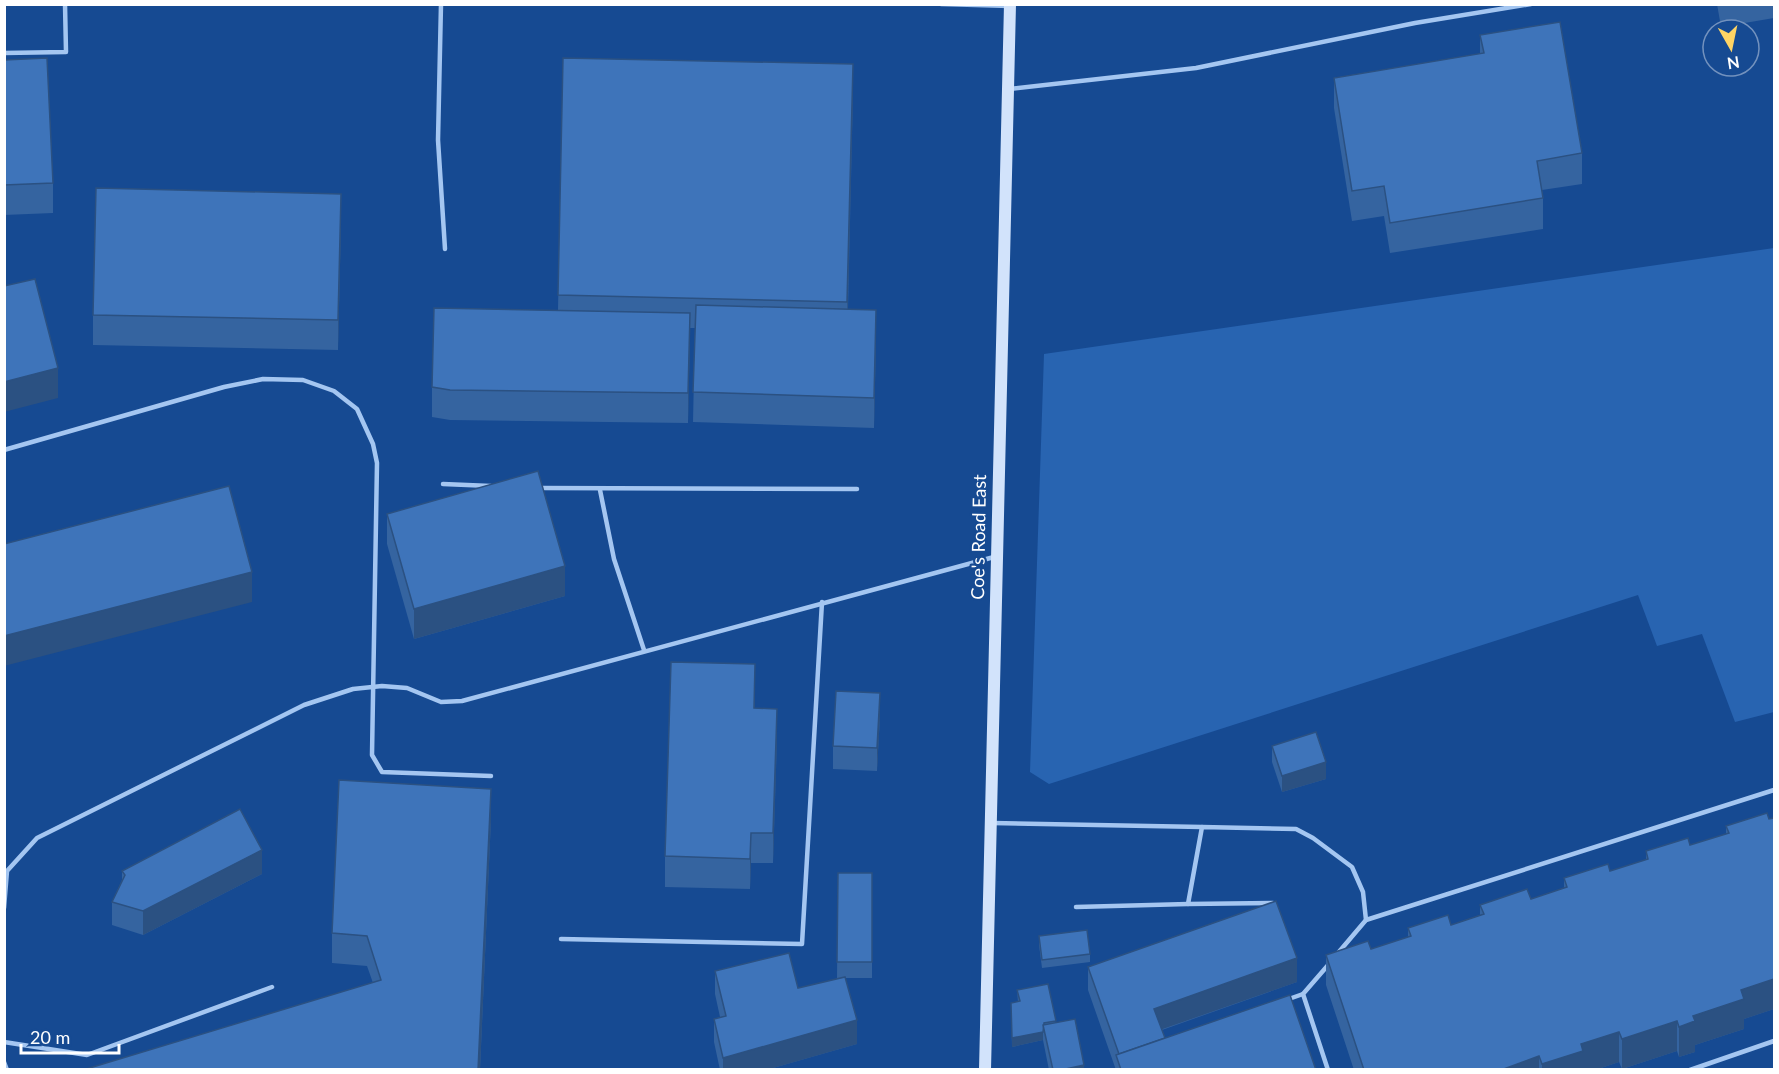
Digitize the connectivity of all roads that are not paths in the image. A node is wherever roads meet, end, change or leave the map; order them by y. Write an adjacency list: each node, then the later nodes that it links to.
1 (65, 4): 6 (lane)
2 (441, 4): 8 (lane)
3 (941, 4): 5 (lane)
4 (1531, 4): 7 (lane)
5 (1010, 5): 7 (street, Coe's Road East)
6 (4, 54)
7 (1008, 90): 15 (street, Coe's Road East)
8 (445, 249)
9 (4, 450): 18 (lane)
10 (442, 484): 11 (lane)
11 (499, 486)
12 (532, 487): 14 (lane)
13 (857, 489): 14 (lane)
14 (600, 490): 17 (lane)
15 (996, 556): 16 (lane); 21 (street, Coe's Road East)
16 (822, 602): 17 (lane); 28 (lane)
17 (644, 650): 18 (lane)
18 (375, 686): 19 (lane); 26 (lane)
19 (491, 777)
20 (1774, 790): 27 (lane)
21 (990, 823): 22 (lane); 36 (street, Coe's Road East)
22 (1202, 827): 24 (lane); 27 (lane)
23 (1276, 903): 24 (lane)
24 (1188, 904): 25 (lane)
25 (1076, 907)
26 (4, 908)
27 (1366, 920): 30 (lane)
28 (561, 939)
29 (272, 987): 33 (lane)
30 (1303, 994): 31 (lane); 37 (lane)
31 (1282, 1001)
32 (1774, 1041): 38 (lane)
33 (4, 1042)
34 (4, 1062): 35 (lane)
35 (7, 1070)
36 (985, 1070)
37 (1328, 1070)
38 (1690, 1070)

